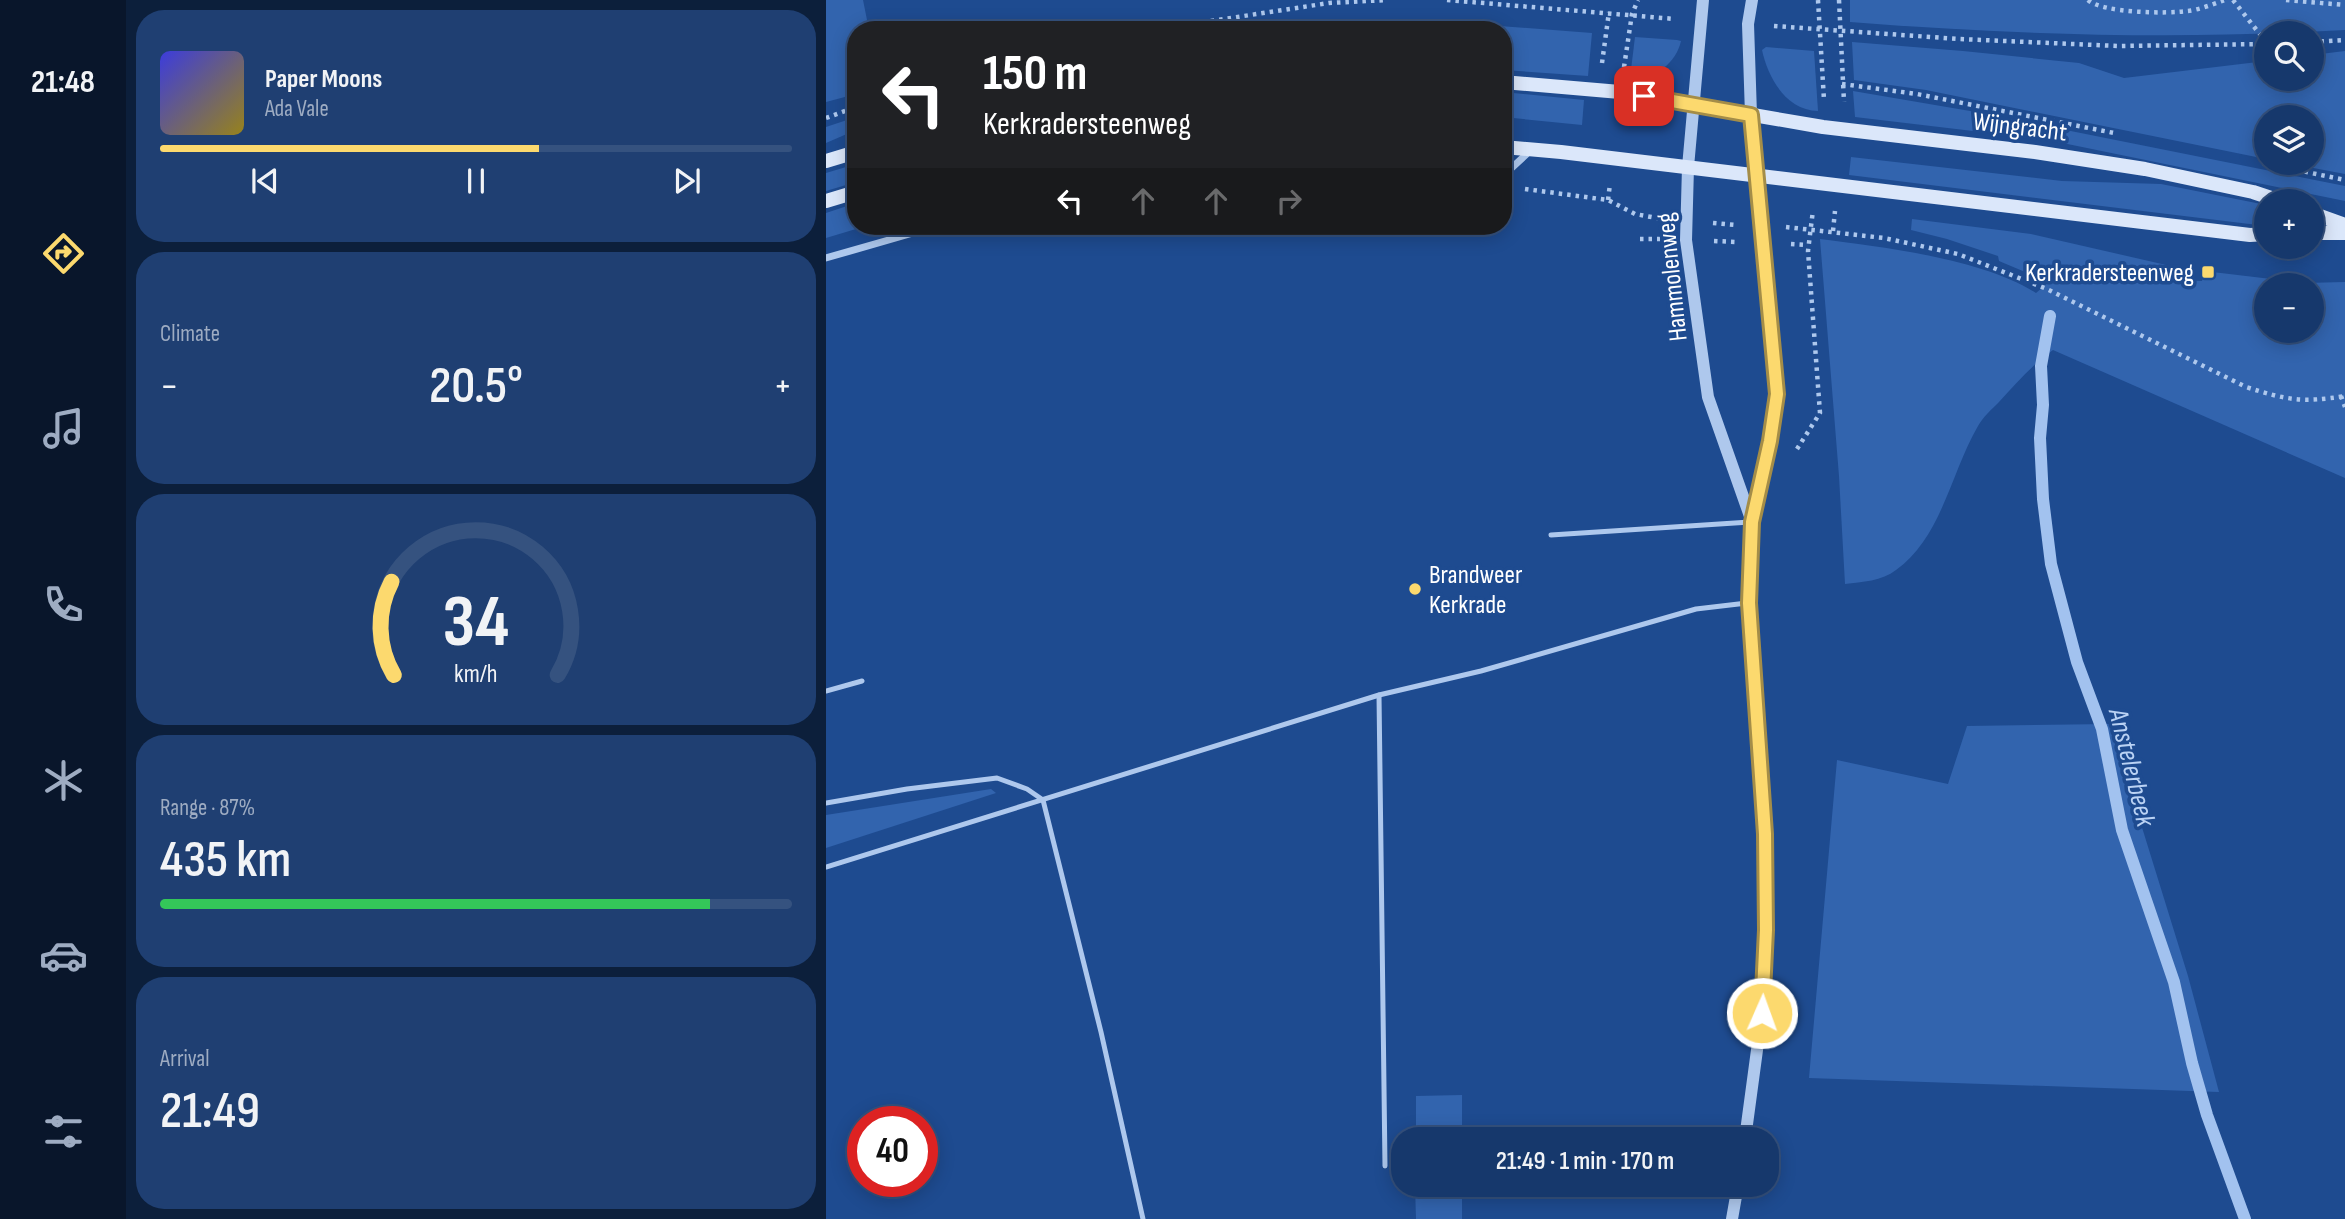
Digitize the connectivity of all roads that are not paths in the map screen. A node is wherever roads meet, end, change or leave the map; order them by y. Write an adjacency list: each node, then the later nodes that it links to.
1 (1703, 0): 4 (street, Hammolenweg)
2 (1752, 0): 5 (street, Hammolenweg)
3 (1512, 83): 4 (main road)
4 (1693, 104): 5 (main road); 10 (street, Hammolenweg)
5 (1751, 115): 12 (street, Hammolenweg); 13 (main road, Wijngracht)
6 (1512, 148): 7 (main road)
7 (1533, 149): 10 (main road); 11 (street)
8 (847, 155): 9 (main road)
9 (826, 162)
10 (1688, 167): 12 (main road); 23 (street, Hammolenweg)
11 (1512, 168)
12 (1756, 176): 20 (main road); 23 (street, Hammolenweg)
13 (2254, 192)
14 (847, 195): 15 (main road)
15 (826, 201)
16 (2324, 217): 17 (main road)
17 (2345, 225)
18 (2324, 233): 19 (main road)
19 (2345, 233)
20 (2254, 234)
21 (914, 235): 22 (street)
22 (826, 258)
23 (1752, 522): 24 (lane); 25 (street, Hammolenweg)
24 (1551, 535)
25 (1749, 603): 28 (lane); 32 (street, Hammolenweg)
26 (862, 681): 27 (lane)
27 (826, 691)
28 (1379, 695): 29 (lane); 33 (lane)
29 (1043, 800): 30 (lane); 31 (lane); 35 (lane)
30 (826, 803)
31 (826, 867)
32 (1747, 1127)
33 (1385, 1166)
34 (1736, 1197): 36 (street)
35 (1143, 1219)
36 (1732, 1219)

